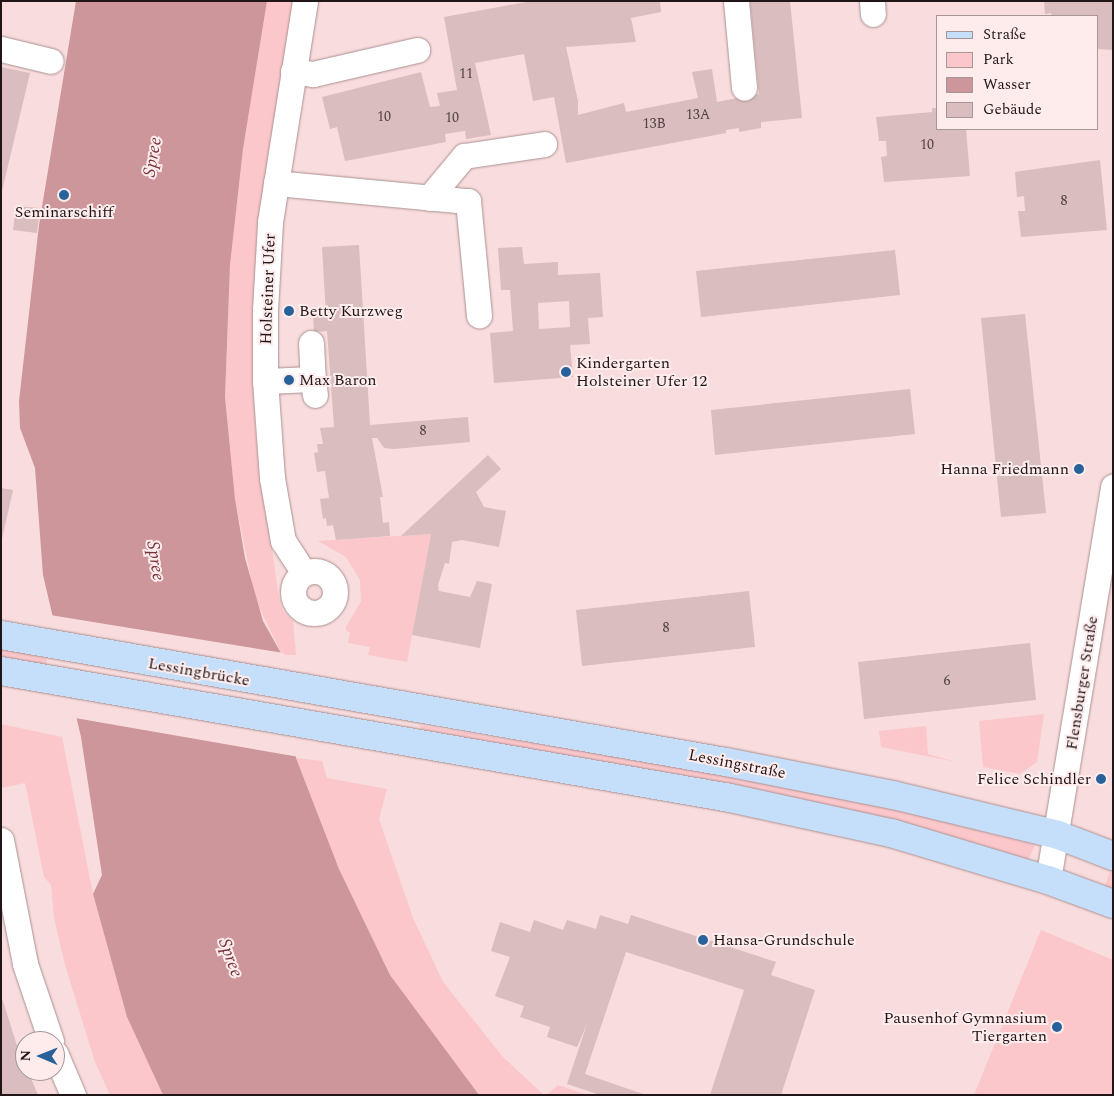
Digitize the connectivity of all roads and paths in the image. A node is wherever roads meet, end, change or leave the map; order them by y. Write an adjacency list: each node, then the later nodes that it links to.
1 (305, 1): 6 (street, Holsteiner Ufer)
2 (736, 1): 7 (street)
3 (1, 49): 5 (street)
4 (417, 50): 6 (street)
5 (51, 61)
6 (293, 70): 9 (street, Holsteiner Ufer)
7 (744, 88)
8 (544, 144): 10 (street)
9 (276, 183): 10 (street); 13 (street, Holsteiner Ufer)
10 (429, 198): 11 (street)
11 (479, 315)
12 (311, 342): 13 (street)
13 (265, 381): 15 (street, Holsteiner Ufer)
14 (1113, 486): 19 (street, Flensburger Straße)
15 (304, 573)
16 (1, 635): 18 (main road, Lessingbrücke)
17 (1, 672): 22 (main road, Lessingbrücke)
18 (354, 699): 19 (main road, Lessingstraße)
19 (1058, 835): 21 (main road, Lessingstraße); 22 (street, Flensburger Straße)
20 (1, 840): 24 (street)
21 (1113, 856)
22 (1048, 880): 23 (main road)
23 (1113, 904)
24 (48, 1031)
25 (65, 1076): 26 (street)
26 (73, 1095)

